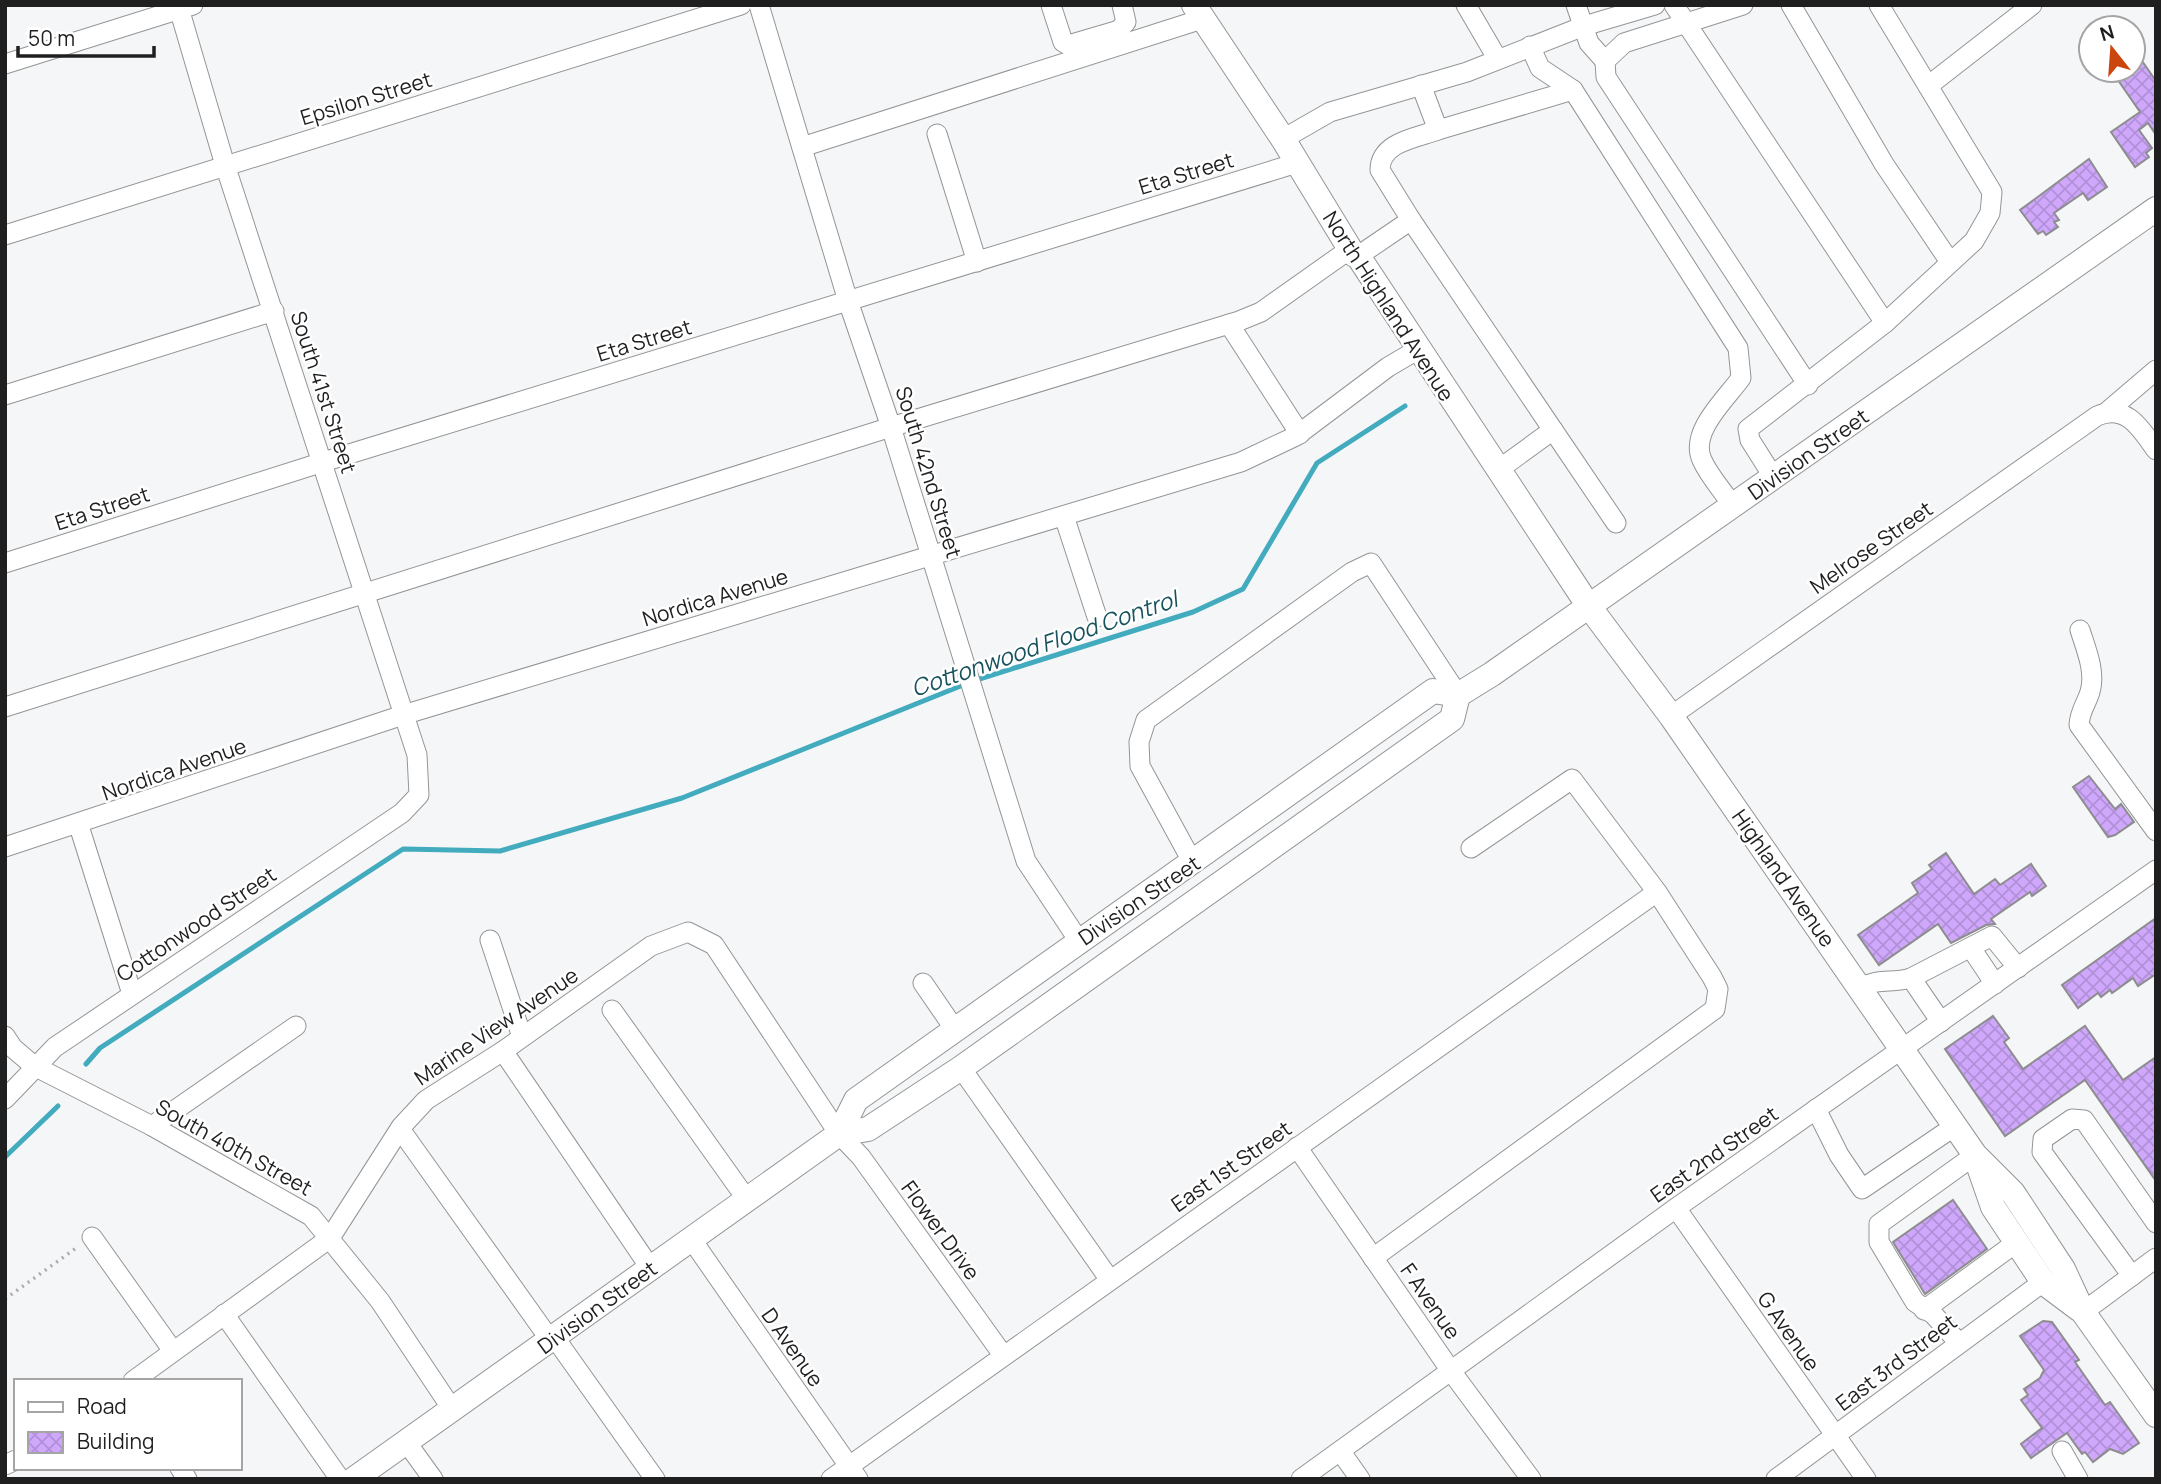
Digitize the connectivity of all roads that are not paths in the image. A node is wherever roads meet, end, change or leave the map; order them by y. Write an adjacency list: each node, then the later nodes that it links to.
1 (741, 5): 29 (street, Epsilon Street)
2 (759, 5): 27 (street, South 42nd Street)
3 (1051, 5): 4 (street)
4 (1122, 5)
5 (1466, 5): 18 (street)
6 (1576, 5): 16 (street)
7 (1655, 5): 16 (street)
8 (1674, 5): 15 (street)
9 (1742, 5): 15 (street)
10 (1791, 5): 35 (street)
11 (1879, 5): 22 (street)
12 (2032, 5): 22 (street)
13 (183, 7): 20 (street); 29 (street, South 41st Street)
14 (1198, 12): 26 (main road, North Highland Avenue); 27 (street)
15 (1686, 24): 19 (street); 38 (street)
16 (1584, 26): 17 (street); 19 (street)
17 (1530, 46): 18 (street); 23 (street)
18 (1497, 58): 21 (street)
19 (1605, 61): 42 (street)
20 (5, 64)
21 (1421, 85): 24 (street); 26 (street)
22 (1928, 86): 35 (street)
23 (1573, 90): 24 (street); 52 (street)
24 (1438, 130): 31 (street)
25 (937, 134): 34 (street)
26 (1283, 139): 28 (main road, North Highland Avenue)
27 (802, 147): 36 (street, South 42nd Street)
28 (1297, 163): 33 (main road, North Highland Avenue); 34 (street, Eta Street)
29 (225, 165): 32 (street, Epsilon Street); 37 (street, South 41st Street)
30 (2156, 209): 51 (main road, Division Street)
31 (1411, 219): 33 (street); 46 (street)
32 (5, 235)
33 (1354, 252): 39 (street); 40 (main road, North Highland Avenue)
34 (977, 262): 36 (street, Eta Street)
35 (1950, 262): 38 (street)
36 (848, 301): 45 (street, South 42nd Street); 49 (street, Eta Street)
37 (274, 311): 43 (street); 49 (street, South 41st Street)
38 (1885, 323): 42 (street)
39 (1229, 324): 45 (street); 47 (street)
40 (1417, 350): 47 (street, Nordica Avenue); 50 (main road, North Highland Avenue)
41 (2156, 370): 44 (street, Melrose Street)
42 (1808, 385): 51 (street)
43 (5, 396)
44 (2103, 414): 48 (street); 64 (street, Melrose Street)
45 (891, 427): 55 (street, South 42nd Street); 57 (street)
46 (1553, 430): 50 (street); 54 (street)
47 (1300, 434): 53 (street, Nordica Avenue)
48 (2156, 450)
49 (323, 462): 56 (street, Eta Street); 57 (street, South 41st Street)
50 (1498, 470): 58 (main road, North Highland Avenue)
51 (1774, 478): 52 (main road, Division Street)
52 (1733, 506): 58 (main road, Division Street)
53 (1064, 516): 55 (street, Nordica Avenue); 59 (street)
54 (1616, 523)
55 (931, 556): 63 (street, Nordica Avenue); 74 (street, South 42nd Street)
56 (5, 563)
57 (364, 594): 62 (street); 63 (street, South 41st Street)
58 (1588, 605): 61 (main road, Division Street); 64 (main road, Highland Avenue)
59 (1097, 617)
60 (2080, 630): 67 (street)
61 (1458, 695): 70 (main road, Division Street); 70 (street); 91 (main road, Division Street)
62 (5, 707)
63 (403, 715): 65 (street, South 41st Street); 66 (street, Nordica Avenue)
64 (1671, 716): 80 (main road, Highland Avenue)
65 (419, 795): 81 (street, Cottonwood Street)
66 (79, 825): 68 (street, Nordica Avenue); 81 (street)
67 (2156, 831)
68 (5, 847)
69 (1471, 848): 72 (street)
70 (1194, 863): 74 (main road, Division Street)
71 (2156, 870): 76 (street, East 2nd Street)
72 (1657, 892): 98 (street, East 1st Street); 107 (street)
73 (490, 940): 87 (street)
74 (1079, 941): 85 (main road, Division Street)
75 (1970, 948): 76 (street); 77 (street); 79 (street)
76 (2018, 968): 79 (street, East 2nd Street)
77 (1911, 978): 80 (street); 83 (street)
78 (923, 983): 85 (street)
79 (1995, 984): 83 (street, East 2nd Street)
80 (1860, 988): 88 (main road, Highland Avenue)
81 (132, 994): 90 (street, Cottonwood Street)
82 (612, 1010): 100 (street)
83 (1941, 1022): 88 (street, East 2nd Street)
84 (296, 1026): 94 (street)
85 (956, 1031): 97 (main road, Division Street)
86 (5, 1036): 90 (street, South 40th Street)
87 (522, 1037): 89 (street, Marine View Avenue); 97 (street, Marine View Avenue)
88 (1903, 1048): 93 (street, East 2nd Street); 95 (main road, Highland Avenue)
89 (503, 1051): 96 (street, Marine View Avenue); 109 (street)
90 (34, 1066): 92 (street, Cottonwood Street); 94 (street, South 40th Street)
91 (961, 1068): 97 (main road, Division Street); 111 (street)
92 (5, 1099)
93 (1816, 1109): 95 (street); 101 (street, East 2nd Street)
94 (152, 1126): 104 (street, South 40th Street)
95 (1955, 1126): 99 (main road, Highland Avenue)
96 (400, 1129): 104 (street, Marine View Avenue); 116 (street)
97 (839, 1134): 100 (main road, Division Street); 119 (street, Flower Drive)
98 (1297, 1147): 107 (street, F Avenue); 111 (street, East 1st Street)
99 (1975, 1155): 106 (main road, Highland Avenue); 113 (street); 114 (main road, Highland Avenue)
100 (748, 1201): 105 (main road, Division Street)
101 (1676, 1208): 120 (street, East 2nd Street); 124 (street, G Avenue)
102 (2156, 1223): 110 (street)
103 (92, 1237): 118 (street)
104 (330, 1238): 115 (street, Marine View Avenue); 122 (street, South 40th Street)
105 (692, 1240): 109 (main road, Division Street); 128 (street, D Avenue)
106 (2017, 1242): 112 (main road, Highland Avenue); 113 (street)
107 (1373, 1258): 120 (street, F Avenue)
108 (2156, 1258): 110 (street)
109 (651, 1269): 116 (main road, Division Street)
110 (2132, 1276): 114 (street)
111 (1110, 1280): 119 (street, East 1st Street)
112 (2043, 1282): 114 (main road, Highland Avenue); 117 (street, East 3rd Street)
113 (1924, 1310): 117 (street)
114 (2083, 1312): 123 (main road, Highland Avenue)
115 (224, 1314): 118 (street, Marine View Avenue); 129 (street)
116 (553, 1339): 122 (main road, Division Street); 132 (street)
117 (1959, 1343): 124 (street, East 3rd Street)
118 (173, 1351): 121 (street, Marine View Avenue)
119 (1003, 1355): 128 (street, East 1st Street)
120 (1451, 1371): 127 (street, East 2nd Street); 136 (street, F Avenue)
121 (136, 1379)
122 (452, 1409): 125 (main road, Division Street)
123 (2156, 1415)
124 (1835, 1436): 137 (street, East 3rd Street); 138 (street, G Avenue)
125 (407, 1443): 130 (main road, Division Street); 131 (street)
126 (2062, 1451): 139 (street)
127 (1341, 1452): 134 (street, East 2nd Street); 135 (street)
128 (853, 1472): 133 (street, East 1st Street)
129 (340, 1479)
130 (354, 1479)
131 (433, 1479)
132 (655, 1479)
133 (831, 1479)
134 (1301, 1479)
135 (1360, 1479)
136 (1531, 1479)
137 (1776, 1479)
138 (1866, 1479)
139 (2078, 1479)

